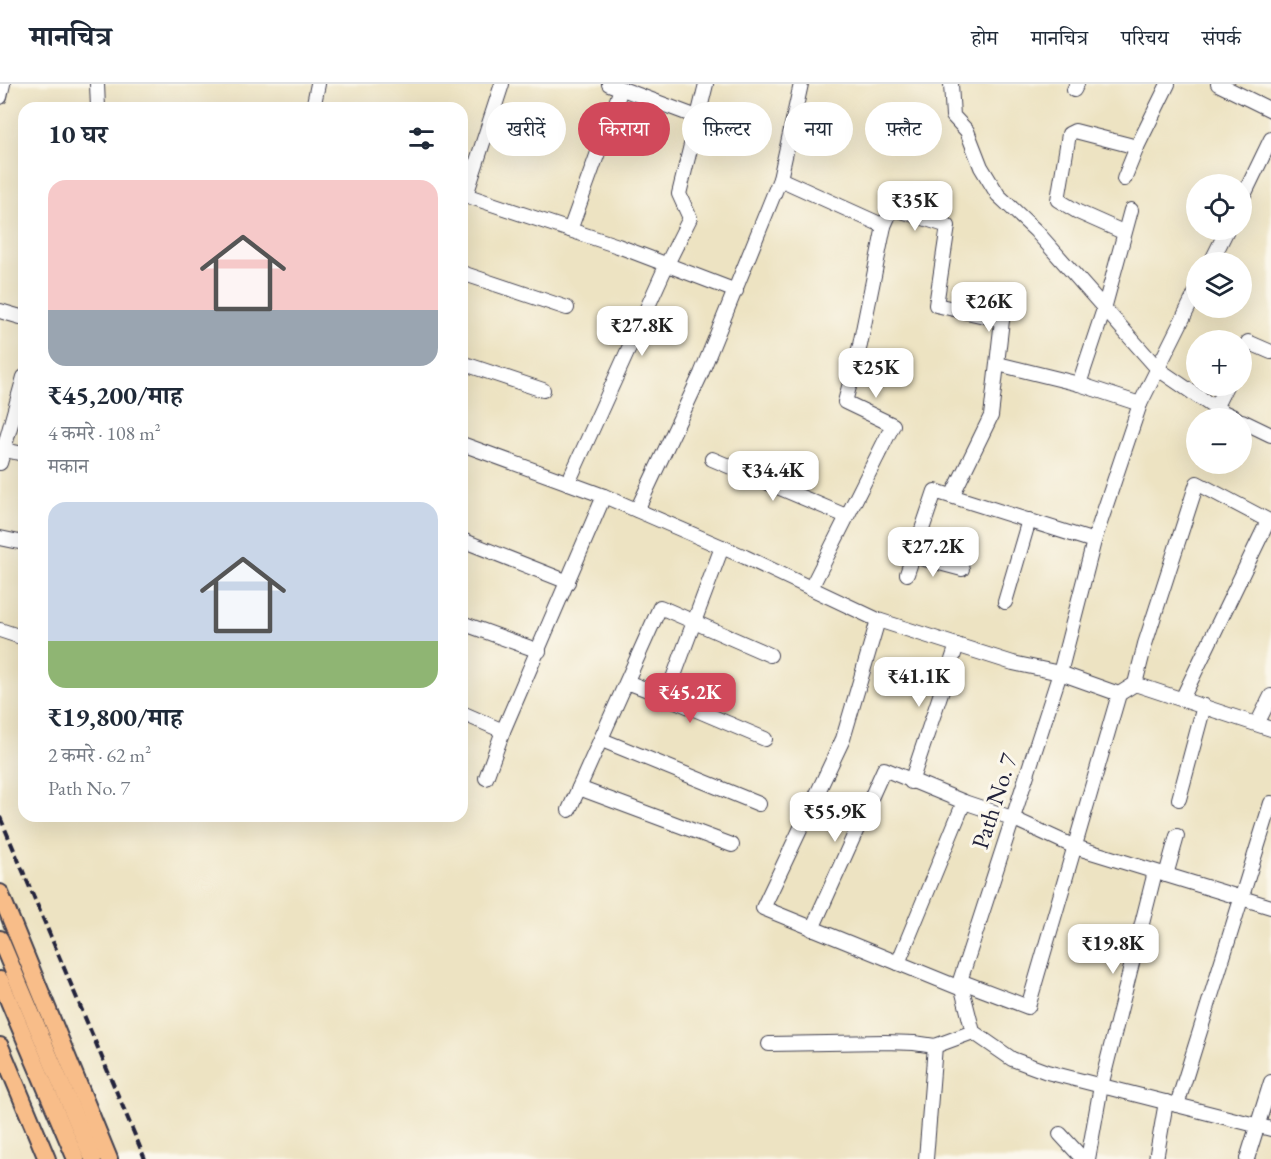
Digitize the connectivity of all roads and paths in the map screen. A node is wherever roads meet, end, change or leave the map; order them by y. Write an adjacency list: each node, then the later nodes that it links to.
1 (3, 84): 11 (street)
2 (97, 84): 12 (street)
3 (318, 84): 13 (street)
4 (502, 84): 23 (street)
5 (706, 84): 14 (street)
6 (801, 84): 21 (street)
7 (951, 84): 34 (street)
8 (1168, 84): 18 (street)
9 (1218, 84): 15 (street)
10 (615, 86): 16 (street); 27 (street)
11 (0, 97)
12 (98, 102)
13 (315, 102)
14 (701, 102)
15 (1271, 110)
16 (682, 111)
17 (1271, 140): 20 (street)
18 (1137, 147): 22 (street); 28 (street)
19 (688, 156): 29 (street)
20 (1252, 178)
21 (780, 179): 26 (street); 31 (street)
22 (1124, 179)
23 (468, 183)
24 (468, 196): 27 (street)
25 (1131, 210): 28 (street)
26 (884, 226): 38 (street); 60 (street)
27 (570, 230): 29 (street)
28 (1123, 232): 34 (street)
29 (667, 264): 31 (street); 56 (street)
30 (468, 275): 33 (street)
31 (736, 291): 59 (street)
32 (1007, 298): 38 (street)
33 (567, 308)
34 (1104, 309): 43 (street); 44 (street)
35 (0, 311): 37 (street)
36 (1186, 312): 43 (street, Path No. 7)
37 (18, 316)
38 (1002, 320): 41 (street)
39 (1252, 344): 40 (street)
40 (1271, 352)
41 (998, 364): 44 (street); 58 (street)
42 (468, 365): 45 (street)
43 (1158, 369): 48 (street, Path No. 7); 49 (street)
44 (1079, 384): 48 (street)
45 (543, 390)
46 (1221, 396): 49 (street)
47 (18, 399): 54 (street)
48 (1140, 404): 64 (street, Path No. 7)
49 (1215, 408)
50 (1252, 426): 51 (street)
51 (1271, 435)
52 (468, 446): 56 (street)
53 (18, 455): 54 (street)
54 (2, 456)
55 (712, 459): 60 (street)
56 (568, 483): 57 (street)
57 (604, 496): 59 (street); 71 (street)
58 (952, 496): 61 (street); 68 (street)
59 (637, 510): 67 (street)
60 (846, 516): 72 (street)
61 (1029, 520): 64 (street); 73 (street)
62 (1269, 521): 84 (street); 88 (street)
63 (0, 538): 65 (street)
64 (1094, 541): 82 (street, Path No. 7)
65 (18, 542)
66 (468, 542): 71 (street)
67 (722, 547): 72 (street); 75 (street)
68 (913, 556): 69 (street); 70 (street)
69 (962, 569)
70 (908, 574)
71 (568, 582): 80 (street)
72 (811, 588): 74 (street)
73 (1005, 602)
74 (878, 620): 79 (street); 112 (street)
75 (695, 622): 81 (street); 83 (street); 87 (street)
76 (468, 625): 80 (street)
77 (0, 630): 78 (street)
78 (18, 636)
79 (957, 645): 82 (street); 97 (street)
80 (538, 651): 93 (street)
81 (770, 655)
82 (1060, 673): 85 (street); 104 (street, Path No. 7)
83 (627, 682): 87 (street); 95 (street)
84 (1135, 684): 85 (street); 88 (street)
85 (1119, 694): 107 (street)
86 (1271, 696): 91 (street)
87 (666, 697): 94 (street)
88 (1182, 699): 89 (street)
89 (1204, 706): 91 (street); 99 (street)
90 (468, 716): 93 (street)
91 (1257, 724): 92 (street)
92 (1271, 729)
93 (503, 731): 96 (street)
94 (765, 739)
95 (602, 740): 98 (street); 102 (street)
96 (486, 778)
97 (911, 782): 100 (street); 112 (street)
98 (579, 789): 103 (street); 106 (street)
99 (1179, 799)
100 (964, 802): 104 (street); 114 (street)
101 (1271, 803): 110 (street)
102 (759, 804)
103 (569, 810)
104 (1012, 818): 107 (street); 116 (street, Path No. 7)
105 (1178, 836): 108 (street)
106 (732, 845)
107 (1075, 847): 108 (street); 116 (street)
108 (1160, 874): 110 (street); 122 (street)
109 (0, 893): 129 (main road)
110 (1240, 898): 111 (street); 123 (street)
111 (1271, 907)
112 (812, 929): 114 (street)
113 (0, 939): 128 (main road)
114 (898, 963): 116 (street)
115 (0, 980): 127 (main road)
116 (961, 985): 117 (street)
117 (973, 1032): 120 (street); 122 (street)
118 (769, 1044): 120 (street)
119 (0, 1046): 126 (main road)
120 (935, 1046): 130 (street)
121 (1271, 1082): 124 (street)
122 (1101, 1086): 123 (street); 132 (street)
123 (1172, 1103): 124 (street); 133 (street)
124 (1264, 1127): 134 (street)
125 (1060, 1134): 131 (street)
126 (46, 1159)
127 (76, 1159)
128 (93, 1159)
129 (109, 1159)
130 (926, 1159)
131 (1083, 1159)
132 (1088, 1159)
133 (1156, 1159)
134 (1247, 1159)

